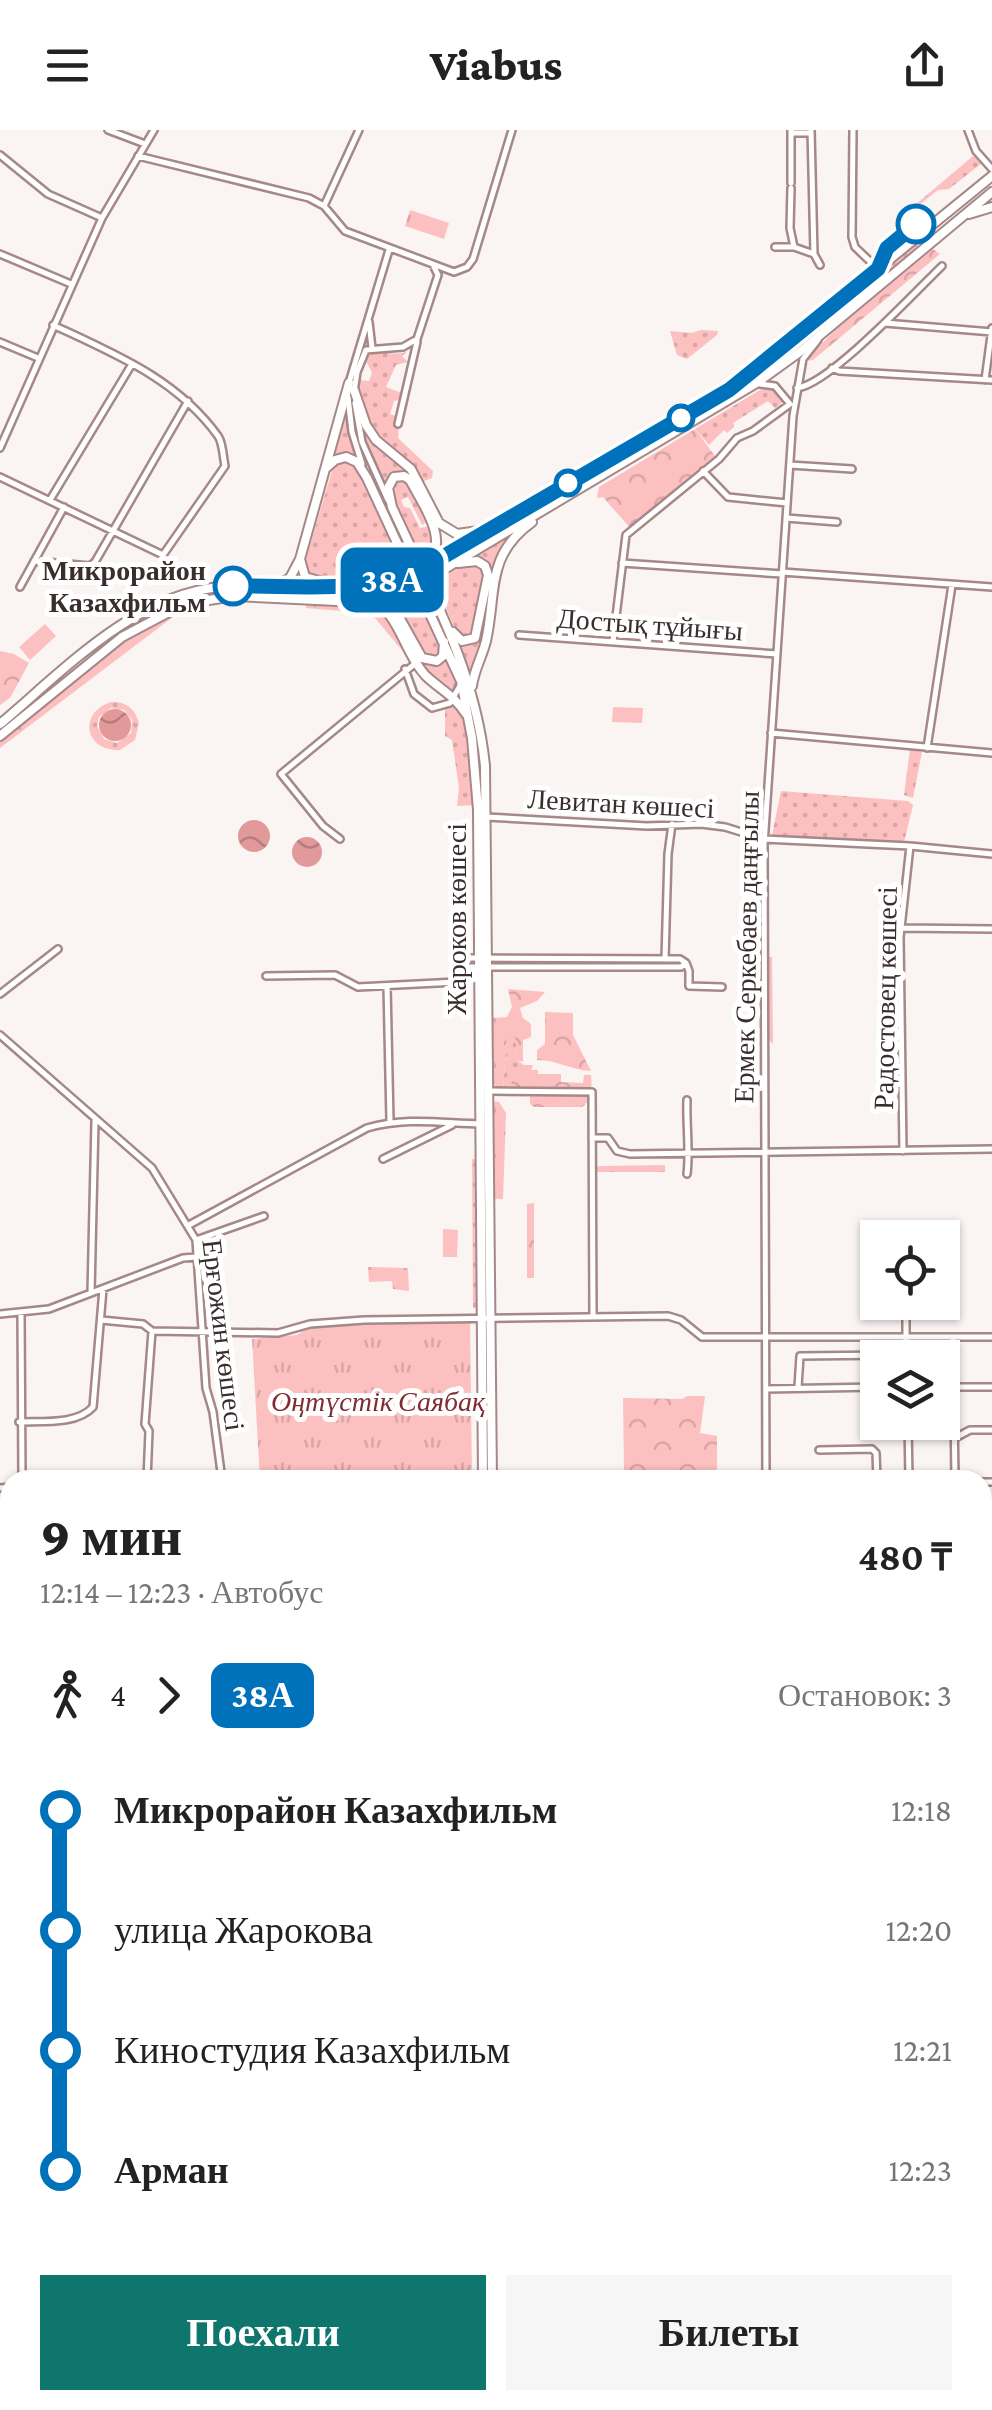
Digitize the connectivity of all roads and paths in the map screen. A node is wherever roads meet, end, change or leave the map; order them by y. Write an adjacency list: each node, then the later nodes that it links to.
1 (108, 130): 9 (street)
2 (154, 130): 9 (street)
3 (359, 130): 14 (street)
4 (512, 130): 27 (street)
5 (853, 130): 26 (street)
6 (968, 130): 12 (street)
7 (791, 132): 8 (street); 19 (street)
8 (811, 132): 22 (street)
9 (146, 144): 11 (street)
10 (0, 154): 16 (street)
11 (138, 156): 14 (street); 16 (street)
12 (992, 170): 26 (main road)
13 (992, 192): 17 (main road)
14 (324, 206): 20 (street)
15 (992, 207): 17 (main road)
16 (102, 218): 29 (street)
17 (960, 218): 32 (main road)
18 (775, 247): 19 (street)
19 (794, 247): 22 (street)
20 (388, 250): 25 (street); 30 (street)
21 (0, 254): 29 (street)
22 (814, 254): 23 (street)
23 (820, 265)
24 (942, 266): 31 (street)
25 (434, 267): 27 (street); 28 (street)
26 (878, 269): 63 (main road)
27 (446, 270): 28 (street)
28 (437, 277): 35 (street)
29 (71, 284): 33 (street)
30 (370, 314): 37 (street); 42 (street)
31 (884, 322): 34 (street); 40 (street)
32 (834, 324): 43 (main road); 44 (street, Ермек Серкебаев даңғылы)
33 (53, 325): 38 (street); 39 (street)
34 (992, 331): 41 (street)
35 (417, 339): 37 (street); 48 (street)
36 (0, 342): 38 (street)
37 (372, 348): 42 (street)
38 (38, 358): 49 (street)
39 (132, 364): 45 (street); 56 (street)
40 (832, 368): 41 (street); 44 (street)
41 (988, 380)
42 (351, 387): 51 (main road); 55 (street, Жароков көшесі); 60 (street, Жароков көшесі); 63 (main road)
43 (748, 388): 46 (street); 58 (main road)
44 (797, 388): 47 (street, Ермек Серкебаев даңғылы)
45 (188, 401): 64 (street); 64 (street)
46 (790, 404): 47 (street); 53 (street)
47 (794, 416): 50 (street, Ермек Серкебаев даңғылы)
48 (398, 424)
49 (0, 448)
50 (790, 465): 52 (street); 57 (street, Ермек Серкебаев даңғылы)
51 (326, 468): 55 (main road); 65 (main road)
52 (852, 469)
53 (704, 471): 57 (street); 67 (street)
54 (0, 478): 56 (street)
55 (367, 478): 79 (main road, Жароков көшесі)
56 (50, 500): 59 (street)
57 (787, 502): 61 (street, Ермек Серкебаев даңғылы)
58 (554, 504): 70 (main road); 86 (main road)
59 (64, 506): 64 (street); 66 (street)
60 (392, 507): 68 (main road); 78 (main road, Жароков көшесі)
61 (786, 518): 62 (street); 69 (street, Ермек Серкебаев даңғылы)
62 (837, 522)
63 (494, 527): 68 (main road)
64 (115, 531): 66 (street)
65 (300, 560): 71 (main road); 73 (main road)
66 (34, 561): 74 (street)
67 (622, 563): 69 (street); 81 (street)
68 (428, 564): 71 (main road, bridge)
69 (782, 573): 72 (street); 82 (street, Ермек Серкебаев даңғылы)
70 (436, 574): 76 (main road, bridge); 78 (main road)
71 (376, 584): 73 (main road)
72 (952, 585): 75 (street); 92 (street)
73 (269, 586): 88 (main road)
74 (20, 587)
75 (992, 587)
76 (405, 589): 77 (main road); 79 (main road)
77 (290, 597): 83 (main road); 90 (main road)
78 (445, 620): 86 (main road, Жароков көшесі)
79 (442, 633): 85 (main road, Жароков көшесі)
80 (519, 634): 81 (street, Достық тұйығы)
81 (613, 641): 82 (street, Достық тұйығы)
82 (778, 654): 89 (street, Ермек Серкебаев даңғылы)
83 (417, 662): 84 (street); 87 (main road)
84 (405, 669): 87 (street); 96 (street)
85 (461, 681): 87 (street); 91 (main road, Жароков көшесі)
86 (472, 691): 94 (main road, Жароков көшесі)
87 (456, 698): 91 (main road)
88 (0, 724)
89 (771, 733): 92 (street); 97 (street, Ермек Серкебаев даңғылы)
90 (0, 736)
91 (472, 738): 104 (main road, Жароков көшесі)
92 (928, 748): 93 (street)
93 (992, 753)
94 (486, 817): 95 (street, Левитан көшесі); 104 (main road, Жароков көшесі)
95 (672, 824): 97 (street, Левитан көшесі); 103 (street)
96 (340, 839)
97 (764, 839): 98 (street, Левитан көшесі); 122 (street, Ермек Серкебаев даңғылы)
98 (910, 846): 99 (street, Левитан көшесі); 100 (street, Радостовец көшесі)
99 (992, 854)
100 (900, 928): 101 (street); 120 (street, Радостовец көшесі)
101 (992, 930)
102 (58, 949): 109 (street)
103 (665, 959): 104 (street); 105 (street)
104 (480, 963): 105 (street); 107 (street); 110 (main road, Жароков көшесі)
105 (686, 963): 108 (street)
106 (266, 976): 107 (street)
107 (387, 986): 115 (street)
108 (722, 987)
109 (0, 994)
110 (484, 1018): 112 (main road, Жароков көшесі); 117 (main road, Жароков көшесі)
111 (0, 1035): 114 (street, Ерғожин көшесі)
112 (490, 1091): 118 (street); 133 (main road, Жароков көшесі)
113 (687, 1100): 121 (street)
114 (95, 1119): 126 (street, Ерғожин көшесі); 130 (street)
115 (390, 1121): 116 (street); 126 (street)
116 (454, 1123): 117 (street); 123 (street)
117 (480, 1124): 133 (main road, Жароков көшесі)
118 (592, 1138): 121 (street); 134 (street)
119 (992, 1149): 120 (street)
120 (904, 1151): 122 (street)
121 (690, 1153): 122 (street); 124 (street)
122 (764, 1154): 142 (street, Ермек Серкебаев даңғылы)
123 (383, 1159)
124 (687, 1174)
125 (264, 1216): 127 (street)
126 (188, 1225): 127 (street, Ерғожин көшесі)
127 (196, 1240): 128 (street, Ерғожин көшесі)
128 (196, 1257): 129 (street); 138 (street, Ерғожин көшесі)
129 (102, 1288): 130 (street); 135 (street)
130 (91, 1292): 131 (street)
131 (21, 1312): 132 (street); 150 (street)
132 (0, 1314)
133 (487, 1316): 134 (street); 138 (street); 159 (main road, Жароков көшесі); 160 (main road, Жароков көшесі)
134 (593, 1316): 142 (street)
135 (101, 1320): 137 (street); 150 (street)
136 (906, 1320): 139 (street)
137 (152, 1331): 138 (street); 157 (street)
138 (201, 1332): 158 (street, Ерғожин көшесі)
139 (906, 1337): 140 (street); 142 (street)
140 (953, 1337): 141 (street); 143 (street)
141 (992, 1337)
142 (765, 1339): 149 (street, Ермек Серкебаев даңғылы)
143 (953, 1340)
144 (860, 1356): 148 (street)
145 (860, 1386): 148 (street)
146 (960, 1386): 147 (street)
147 (992, 1386)
148 (798, 1387): 149 (street)
149 (766, 1389): 161 (street, Ермек Серкебаев даңғылы)
150 (20, 1422): 156 (street)
151 (992, 1430): 152 (street)
152 (960, 1435)
153 (908, 1440): 163 (street)
154 (955, 1440): 164 (street)
155 (819, 1450): 162 (street)
156 (22, 1470)
157 (148, 1470)
158 (221, 1470)
159 (484, 1470)
160 (492, 1470)
161 (766, 1470)
162 (877, 1470)
163 (909, 1470)
164 (956, 1470)

